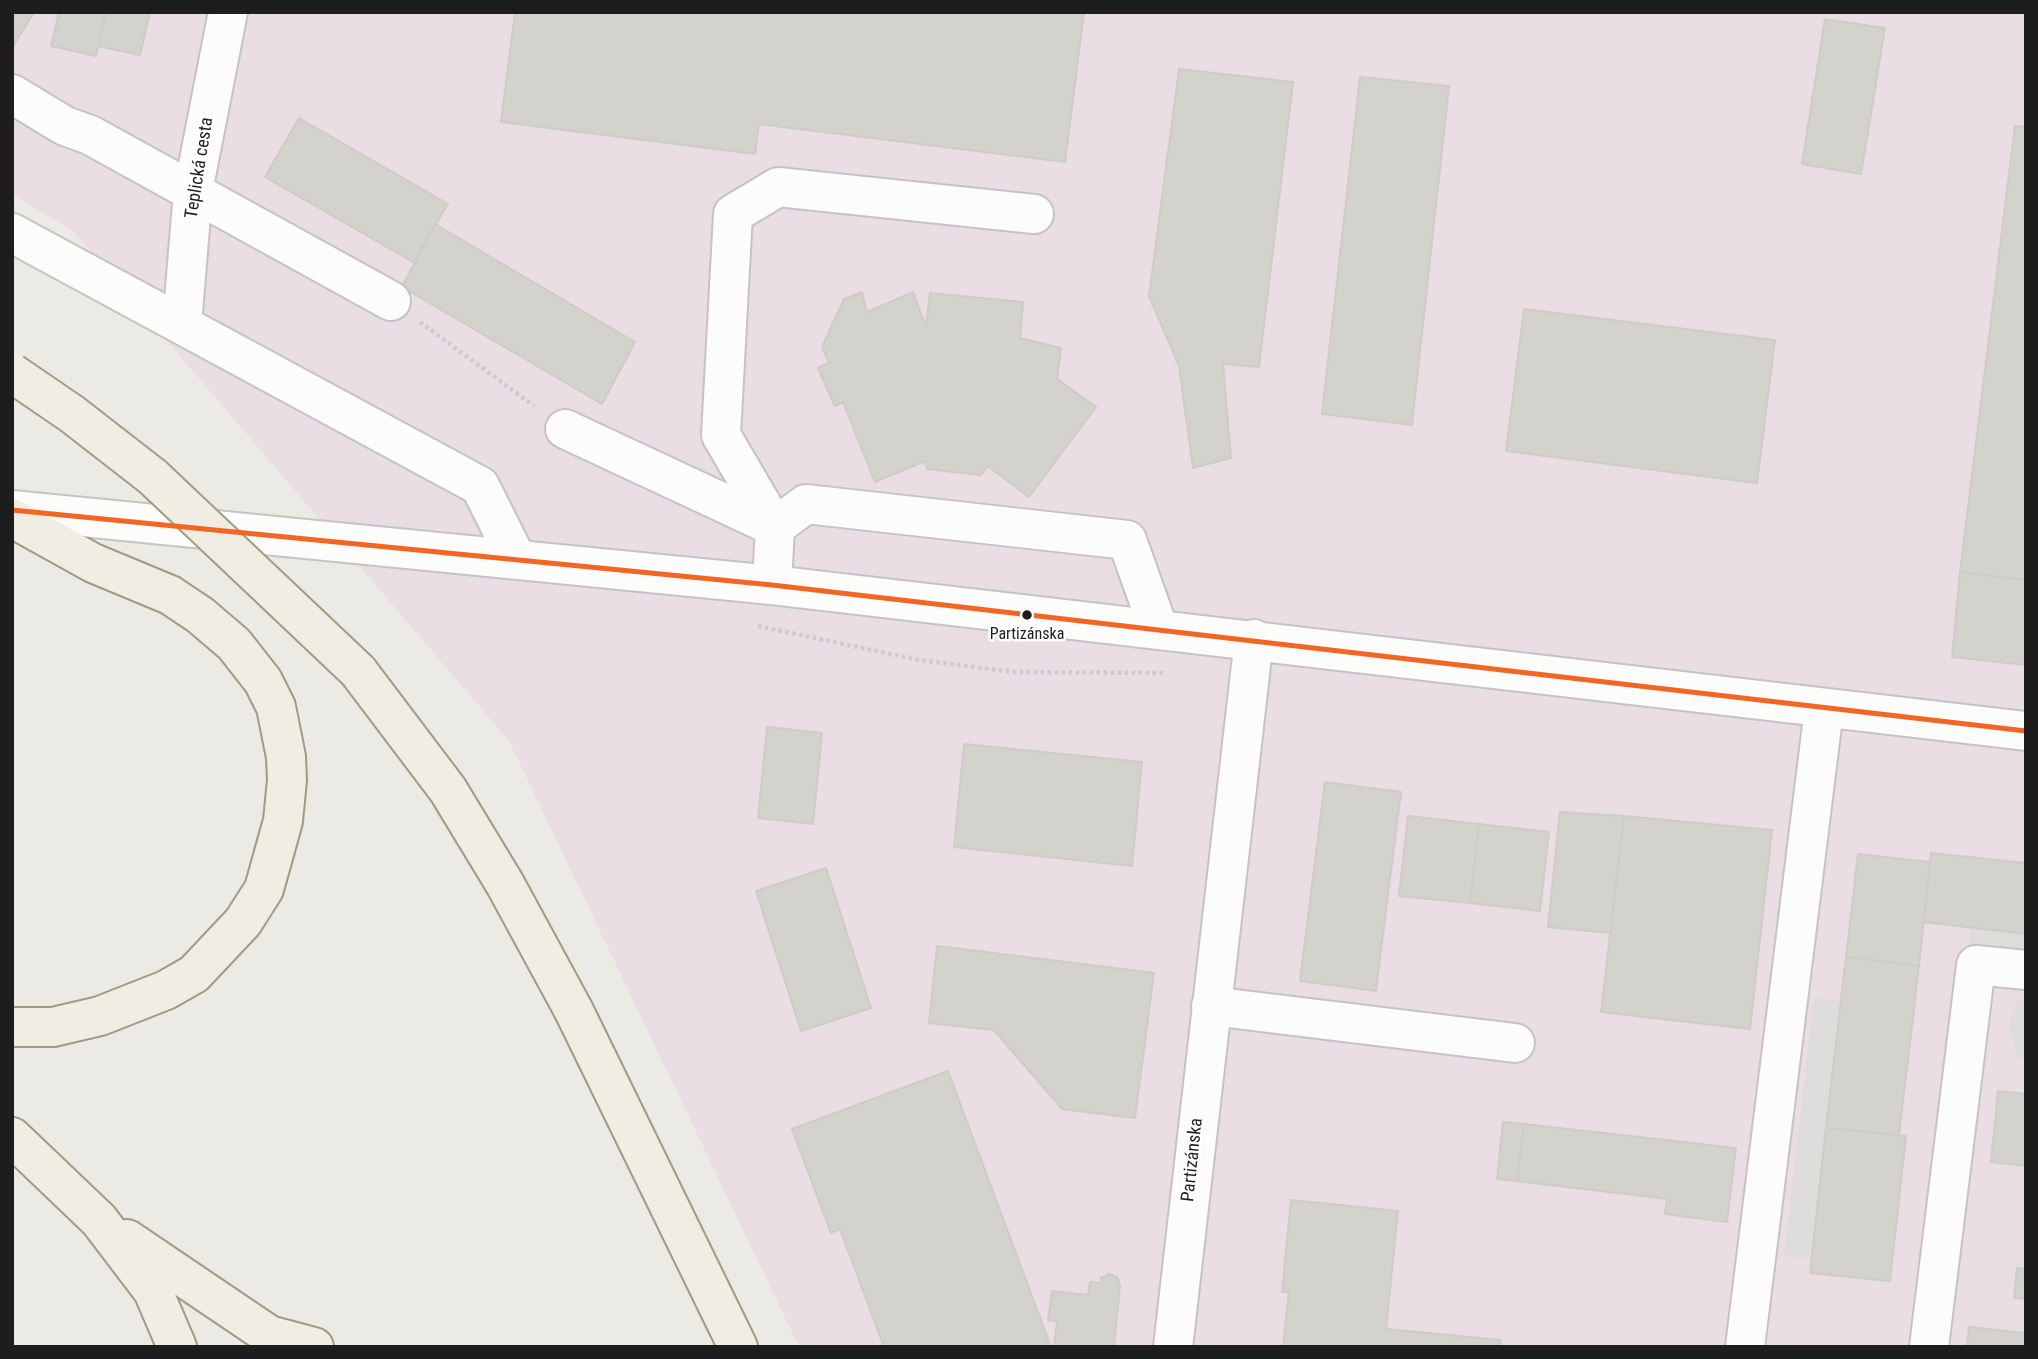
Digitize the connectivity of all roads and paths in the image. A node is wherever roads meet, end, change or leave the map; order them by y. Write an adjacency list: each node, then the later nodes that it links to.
1 (228, 12): 3 (street, Teplická cesta)
2 (12, 94): 3 (street)
3 (193, 191): 6 (street); 7 (street, Teplická cesta)
4 (1034, 214): 12 (street)
5 (12, 233): 7 (street)
6 (391, 301): 9 (path)
7 (182, 325): 13 (street)
8 (12, 373): 30 (main road, bridge)
9 (565, 429): 12 (street)
10 (12, 510): 13 (street)
11 (12, 518): 23 (main road)
12 (775, 527): 14 (street); 16 (street)
13 (517, 560): 14 (street)
14 (772, 585): 16 (street)
15 (752, 624): 18 (path)
16 (1159, 630): 17 (street)
17 (1254, 639): 19 (street); 22 (street, Partizánska)
18 (1176, 674)
19 (1824, 709): 20 (street); 32 (street)
20 (2026, 731)
21 (2026, 970): 33 (street)
22 (1211, 1006): 24 (street); 31 (street, Partizánska)
23 (12, 1027)
24 (1515, 1043)
25 (12, 1137): 26 (main road)
26 (99, 1220): 27 (main road); 28 (street); 29 (main road)
27 (177, 1347)
28 (253, 1347)
29 (314, 1347)
30 (738, 1347)
31 (1173, 1347)
32 (1745, 1347)
33 (1929, 1347)

